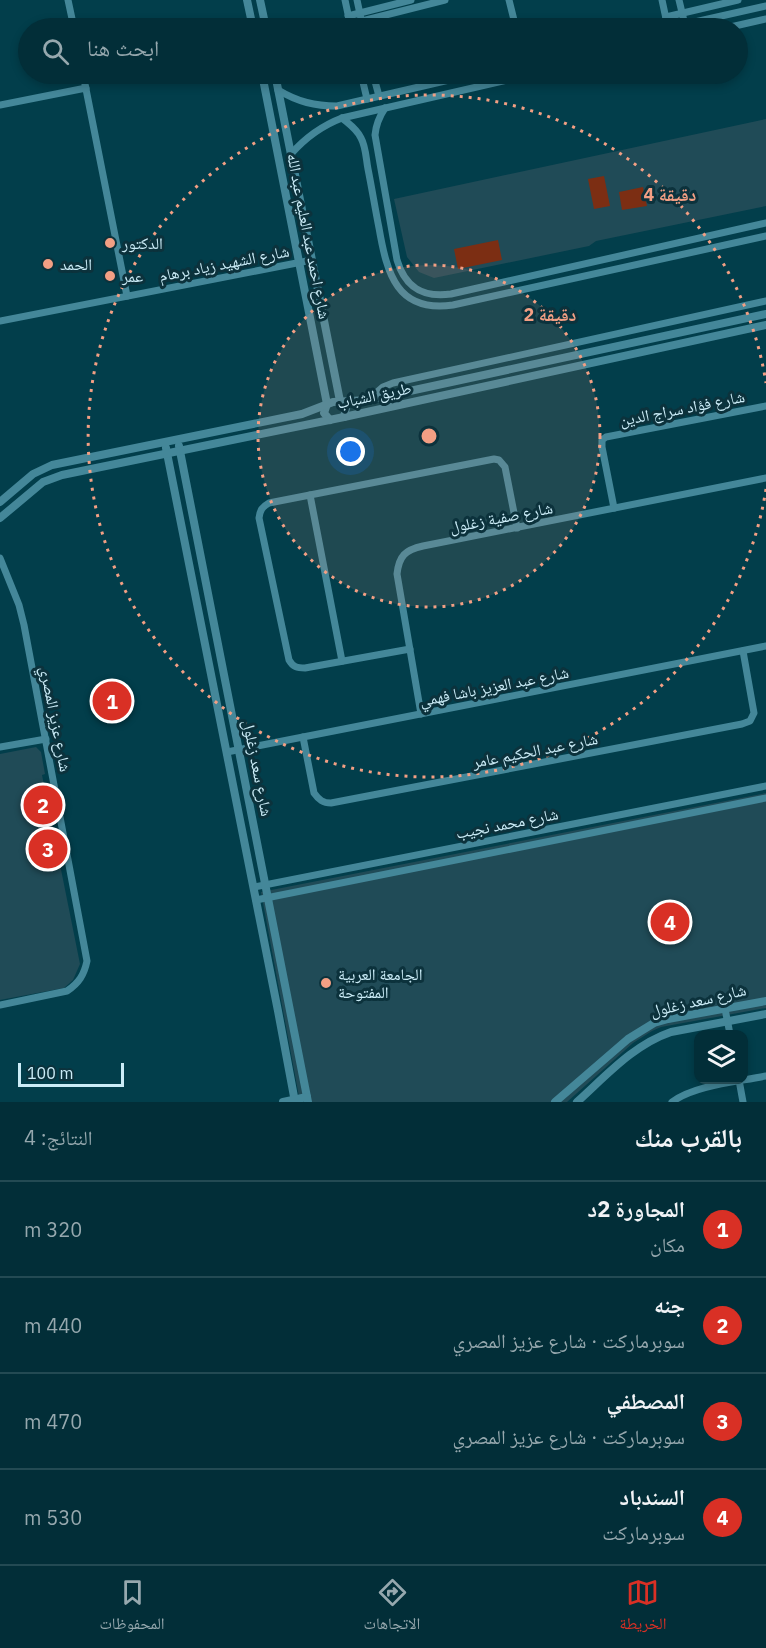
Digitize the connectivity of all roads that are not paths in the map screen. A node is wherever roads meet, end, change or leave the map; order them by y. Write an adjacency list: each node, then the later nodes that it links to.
1 (68, 0): 17 (street)
2 (247, 0): 18 (street)
3 (260, 0): 19 (street)
4 (345, 0): 15 (street)
5 (357, 0): 13 (street)
6 (411, 0): 13 (street)
7 (445, 0): 21 (street)
8 (509, 0): 22 (street)
9 (662, 0): 16 (street)
10 (679, 0): 14 (street)
11 (738, 0): 14 (street)
12 (766, 6): 24 (street)
13 (360, 13): 15 (street); 20 (street)
14 (682, 13): 16 (street); 23 (street)
15 (348, 16)
16 (666, 17)
17 (72, 18)
18 (251, 18)
19 (264, 18)
20 (361, 18)
21 (385, 18)
22 (514, 18)
23 (683, 18)
24 (715, 18)
25 (766, 19): 26 (street)
26 (748, 23)
27 (85, 84): 35 (street)
28 (264, 84): 51 (street, شارع احمد عبد العليم عبد الله)
29 (277, 84): 36 (street, شارع احمد عبد العليم عبد الله)
30 (363, 84): 39 (street)
31 (376, 84): 38 (street)
32 (429, 84): 38 (street)
33 (437, 84): 37 (street)
34 (489, 84): 37 (street)
35 (86, 88): 40 (street); 54 (street)
36 (278, 90): 39 (street); 43 (street, شارع احمد عبد العليم عبد الله)
37 (440, 95): 41 (street)
38 (379, 96): 39 (street)
39 (367, 99)
40 (0, 105)
41 (385, 108): 42 (street); 52 (street)
42 (342, 118): 43 (street); 53 (street)
43 (291, 154): 50 (street, شارع احمد عبد العليم عبد الله)
44 (766, 223): 45 (street)
45 (732, 231): 47 (street); 48 (street)
46 (766, 236): 48 (street)
47 (673, 243): 49 (street); 52 (street)
48 (734, 243): 49 (street)
49 (675, 256): 53 (street)
50 (312, 260): 51 (street, شارع الشهيد زياد برهام); 60 (street, شارع احمد عبد العليم عبد الله)
51 (299, 262): 54 (street, شارع الشهيد زياد برهام); 61 (street, شارع احمد عبد العليم عبد الله)
52 (545, 271): 53 (street)
53 (548, 283)
54 (127, 296): 57 (street, شارع الشهيد زياد برهام)
55 (766, 300): 59 (street)
56 (766, 314): 59 (street, طريق الشباب)
57 (0, 321)
58 (766, 325): 63 (street, طريق الشباب)
59 (368, 400): 60 (street, طريق الشباب)
60 (340, 401): 61 (street, طريق الشباب); 63 (street)
61 (327, 404): 64 (street); 65 (street, طريق الشباب)
62 (766, 405): 72 (street, شارع فؤاد سراج الدين)
63 (344, 417): 64 (street, طريق الشباب)
64 (330, 420): 67 (street, طريق الشباب)
65 (178, 439): 66 (street, طريق الشباب); 67 (street, شارع سعد زغلول)
66 (165, 442): 68 (street, شارع سعد زغلول); 71 (street, طريق الشباب)
67 (180, 451): 68 (street, طريق الشباب); 84 (street, شارع سعد زغلول)
68 (167, 453): 73 (street, طريق الشباب); 85 (street, شارع سعد زغلول)
69 (766, 478): 72 (street, شارع صفية زغلول)
70 (310, 495): 74 (street); 79 (street); 79 (street)
71 (0, 502)
72 (614, 508): 74 (street, شارع صفية زغلول)
73 (0, 518)
74 (517, 528): 77 (street, شارع صفية زغلول)
75 (0, 558): 82 (street, شارع عزيز المصري)
76 (766, 646): 78 (street, شارع عبد العزيز باشا فهمي)
77 (410, 649): 79 (street); 80 (street, شارع صفية زغلول)
78 (743, 651): 80 (street, شارع عبد العزيز باشا فهمي); 81 (street, شارع عبد الحكيم عامر)
79 (342, 661)
80 (421, 714): 81 (street, شارع عبد العزيز باشا فهمي)
81 (303, 737): 84 (street, شارع عبد العزيز باشا فهمي)
82 (46, 739): 83 (street); 95 (street, شارع عزيز المصري)
83 (0, 747)
84 (239, 750): 85 (street, شارع عبد العزيز باشا فهمي); 90 (street, شارع سعد زغلول)
85 (227, 752): 91 (street, شارع سعد زغلول)
86 (766, 786): 88 (street, شارع محمد نجيب)
87 (766, 798): 89 (street, شارع محمد نجيب)
88 (439, 850): 89 (street); 90 (street, شارع محمد نجيب)
89 (442, 862): 92 (street, شارع محمد نجيب)
90 (266, 885): 91 (street, شارع محمد نجيب); 92 (street, شارع سعد زغلول)
91 (254, 887): 93 (street, شارع سعد زغلول)
92 (268, 897): 93 (street, شارع محمد نجيب); 104 (street, شارع سعد زغلول)
93 (256, 900): 105 (street, شارع سعد زغلول)
94 (766, 1001): 96 (street, شارع سعد زغلول)
95 (0, 1005)
96 (725, 1009): 98 (street); 108 (street, شارع سعد زغلول)
97 (766, 1014): 98 (street, شارع سعد زغلول)
98 (727, 1021): 99 (street); 109 (street, شارع سعد زغلول)
99 (729, 1030)
100 (766, 1076): 101 (street)
101 (748, 1079)
102 (725, 1084): 106 (street)
103 (740, 1084): 110 (street)
104 (308, 1100): 105 (street)
105 (294, 1101): 107 (street)
106 (676, 1101)
107 (283, 1102)
108 (555, 1102)
109 (577, 1102)
110 (743, 1102)

